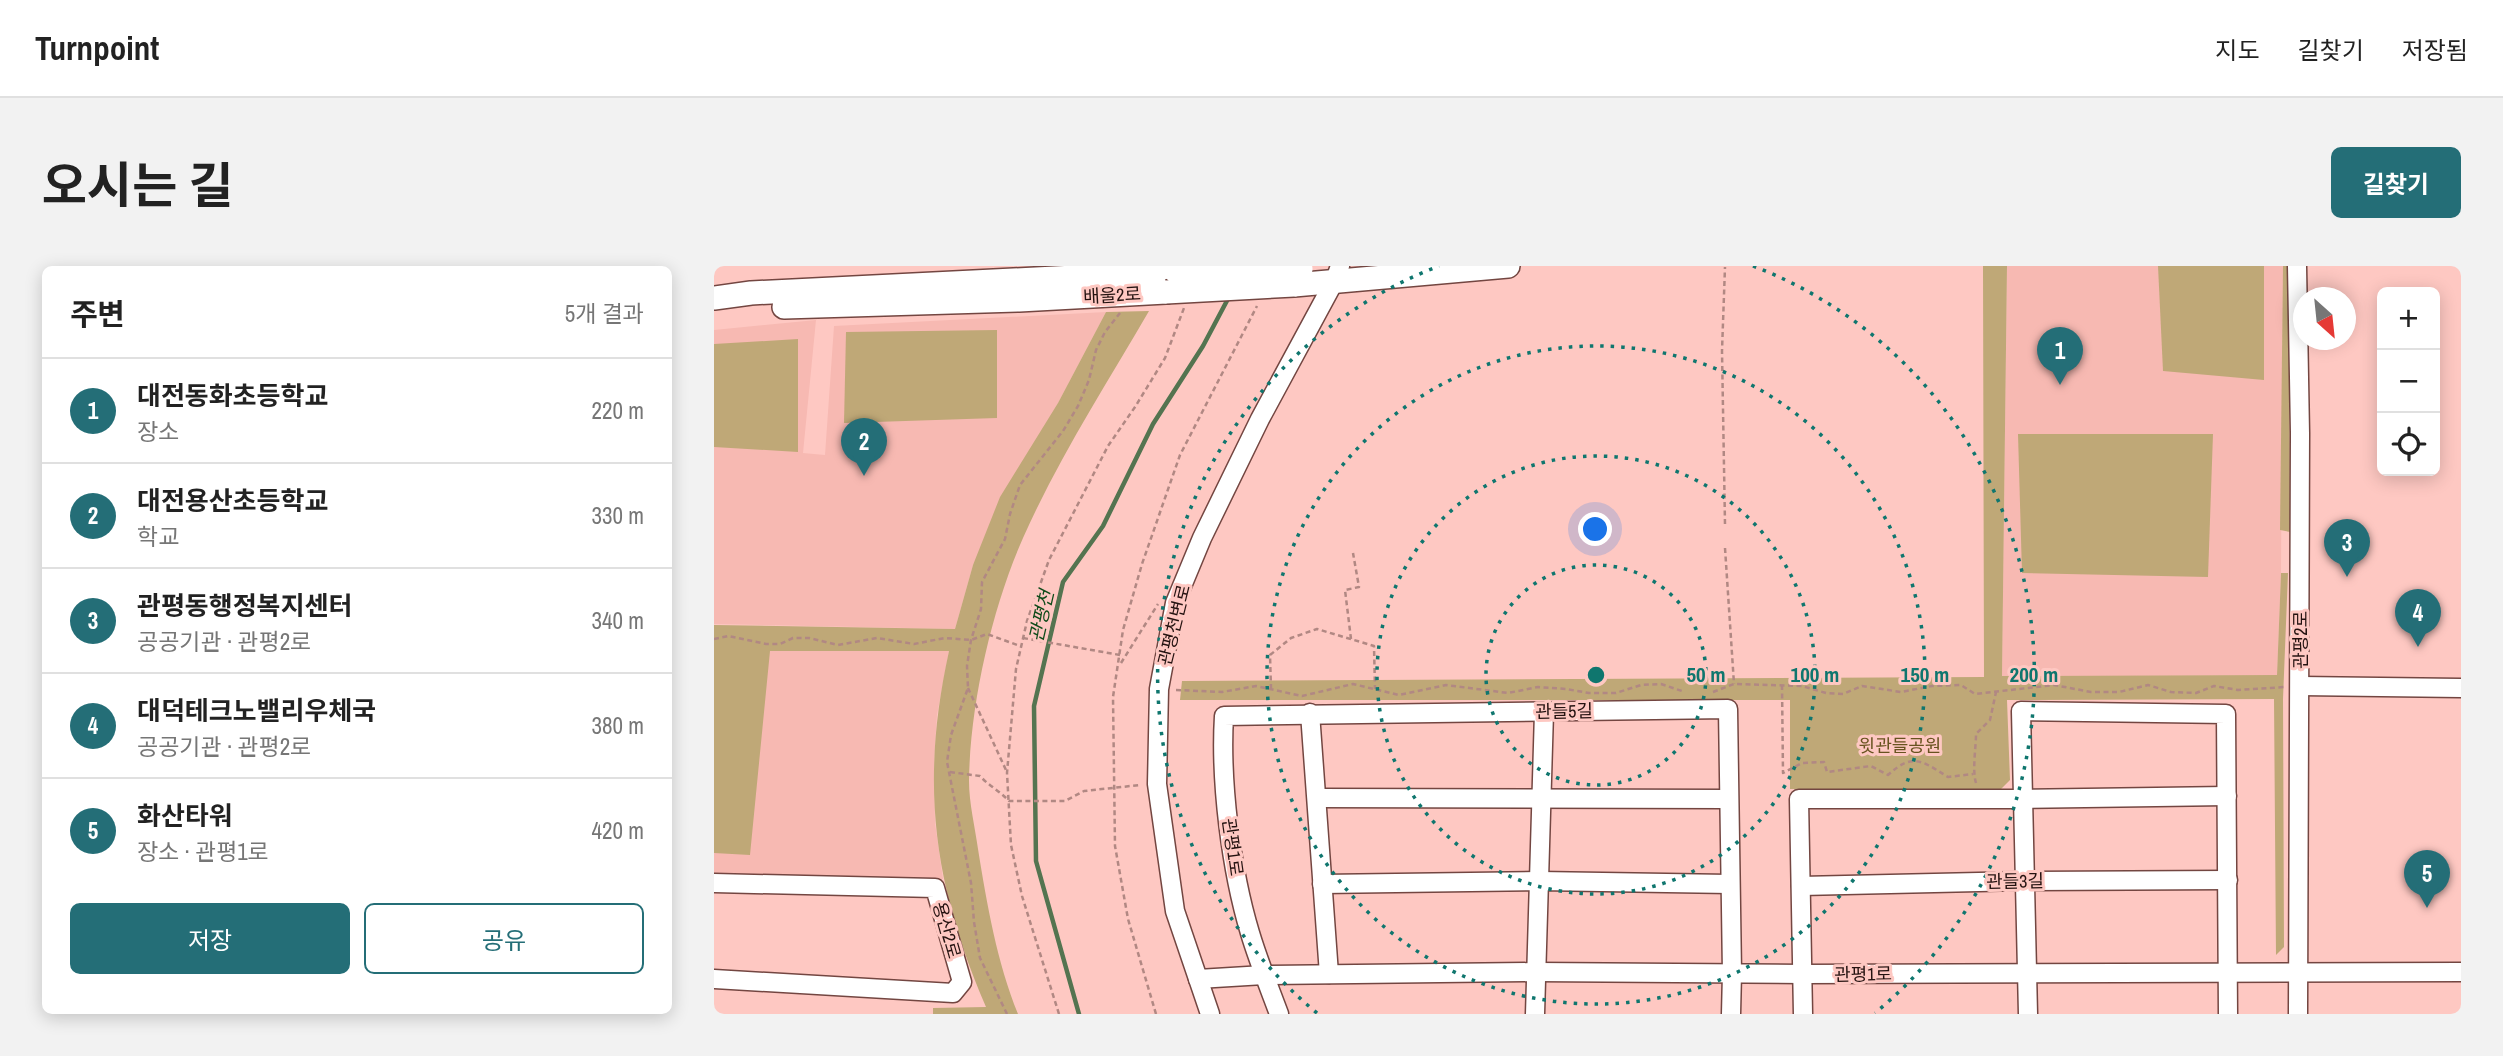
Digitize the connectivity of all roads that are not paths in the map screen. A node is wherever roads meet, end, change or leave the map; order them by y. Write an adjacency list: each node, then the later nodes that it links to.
1 (1508, 266): 3 (main road, 배울2로)
2 (2297, 266): 7 (street, 관평2로)
3 (1337, 273): 4 (main road, 배울2로, bridge); 34 (street, 관평천변로)
4 (1171, 282): 5 (main road, 배울2로); 6 (main road, 배울2로)
5 (714, 298)
6 (714, 309)
7 (2300, 686): 8 (street); 26 (street, 관평2로)
8 (2461, 688)
9 (1544, 712): 10 (street, 관들5길); 13 (street); 15 (street, 관들5길)
10 (1310, 713): 11 (street, 관들5길); 14 (street)
11 (1224, 716): 32 (street, 관평1로)
12 (2227, 796): 16 (street); 16 (street); 17 (street)
13 (1541, 797): 14 (street); 15 (street); 18 (street)
14 (1317, 798): 21 (street)
15 (1728, 799): 22 (street, 관들5길)
16 (2021, 799): 19 (street); 23 (street)
17 (2228, 880): 19 (street, 관들3길); 29 (street)
18 (1539, 881): 21 (street); 22 (street); 24 (street)
19 (2023, 881): 23 (street, 관들3길); 25 (street)
20 (714, 883): 33 (street, 용산2로)
21 (1322, 884): 30 (street)
22 (1730, 884): 28 (street, 관들5길)
23 (1801, 886): 31 (street)
24 (1536, 972): 28 (street, 관평1로); 30 (street, 관평1로); 37 (street)
25 (2027, 972): 29 (street, 관평1로); 31 (street, 관평1로); 40 (street)
26 (2299, 972): 27 (street, 관평1로); 29 (street, 관평1로); 42 (street, 관평2로)
27 (2461, 972)
28 (1732, 973): 31 (street, 관평1로); 38 (street, 관들5길)
29 (2229, 973): 41 (street)
30 (1329, 974): 32 (street, 관평1로)
31 (1803, 974): 39 (street)
32 (1264, 975): 34 (street, 관평1로); 36 (street)
33 (714, 979)
34 (1198, 979): 35 (street, 관평천변로)
35 (1210, 1014)
36 (1279, 1014)
37 (1535, 1014)
38 (1731, 1014)
39 (1803, 1014)
40 (2028, 1014)
41 (2228, 1014)
42 (2298, 1014)

